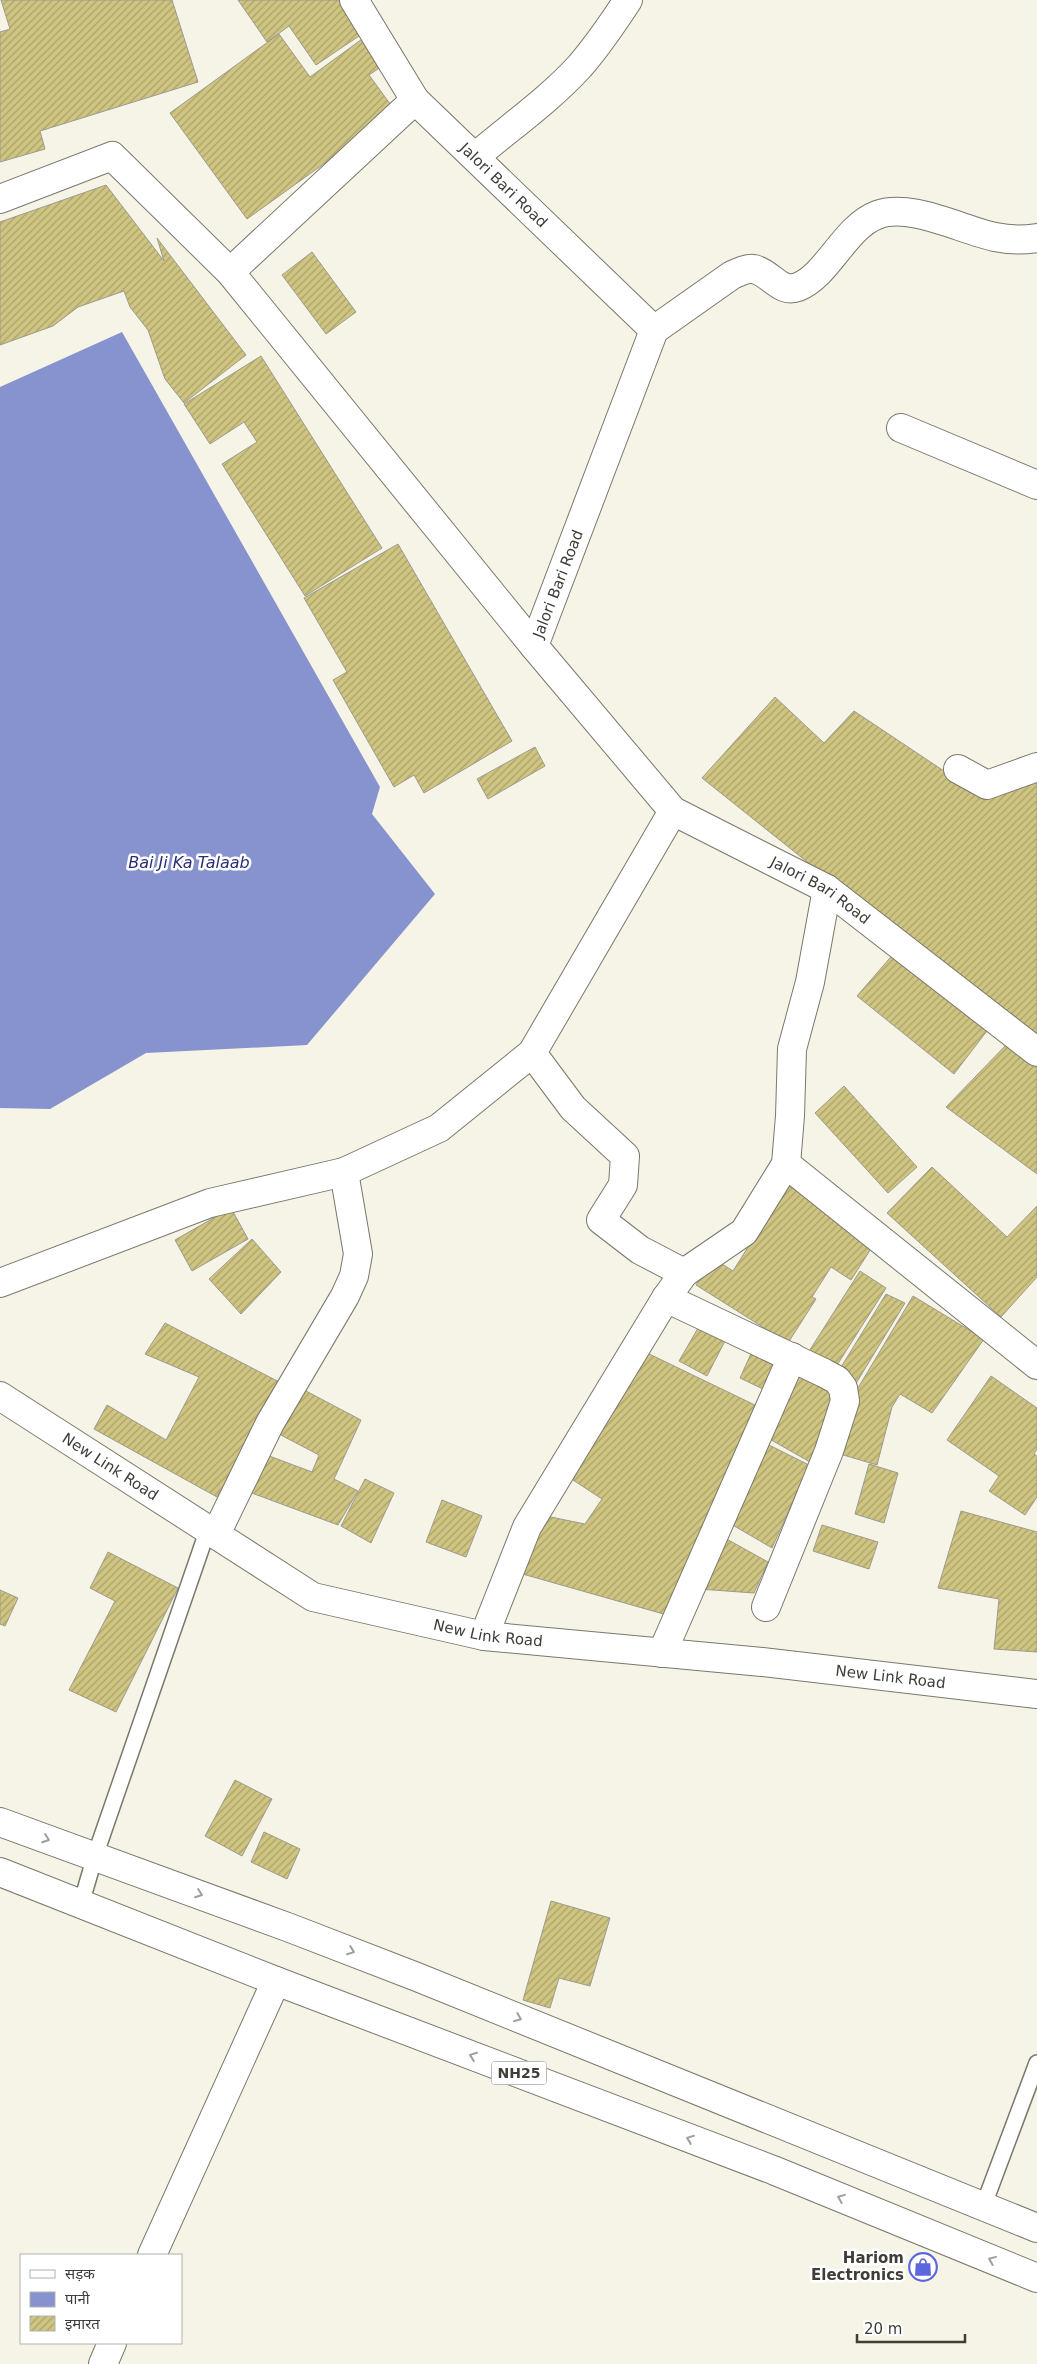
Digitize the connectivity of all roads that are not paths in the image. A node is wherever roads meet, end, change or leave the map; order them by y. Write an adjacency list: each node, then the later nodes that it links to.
1 (354, 0): 3 (street, Jalori Bari Road)
2 (628, 0): 4 (street)
3 (415, 100): 4 (street, Jalori Bari Road); 7 (street)
4 (475, 157): 8 (street, Jalori Bari Road)
5 (0, 199): 7 (street)
6 (1037, 238): 8 (street)
7 (230, 272): 11 (street)
8 (654, 330): 11 (street, Jalori Bari Road)
9 (901, 428): 10 (street)
10 (1037, 485)
11 (534, 646): 14 (street, Jalori Bari Road)
12 (1037, 767): 13 (street)
13 (958, 769)
14 (673, 811): 15 (street, Jalori Bari Road); 17 (street)
15 (827, 889): 16 (street, Jalori Bari Road); 18 (street)
16 (1037, 1052)
17 (532, 1053): 19 (street); 20 (street)
18 (786, 1164): 20 (street); 24 (street)
19 (344, 1172): 21 (street); 26 (street)
20 (684, 1273): 22 (street)
21 (0, 1283)
22 (666, 1298): 23 (street); 28 (street)
23 (792, 1357): 27 (street); 29 (street)
24 (1037, 1364)
25 (0, 1396): 26 (street, New Link Road)
26 (212, 1532): 28 (street, New Link Road); 32 (lane)
27 (766, 1607)
28 (484, 1636): 29 (street, New Link Road)
29 (662, 1653): 30 (street, New Link Road)
30 (1037, 1694)
31 (0, 1822): 32 (street, one-way to 32)
32 (95, 1856): 34 (lane); 37 (street, one-way to 37)
33 (0, 1872): 34 (street, NH25)
34 (81, 1904): 35 (street, NH25)
35 (276, 1980): 39 (street); 40 (street, NH25, one-way to 35)
36 (1037, 2063): 37 (lane)
37 (983, 2207): 38 (street)
38 (1037, 2228)
39 (152, 2254)
40 (1037, 2278)
41 (112, 2344): 42 (street)
42 (103, 2364)

